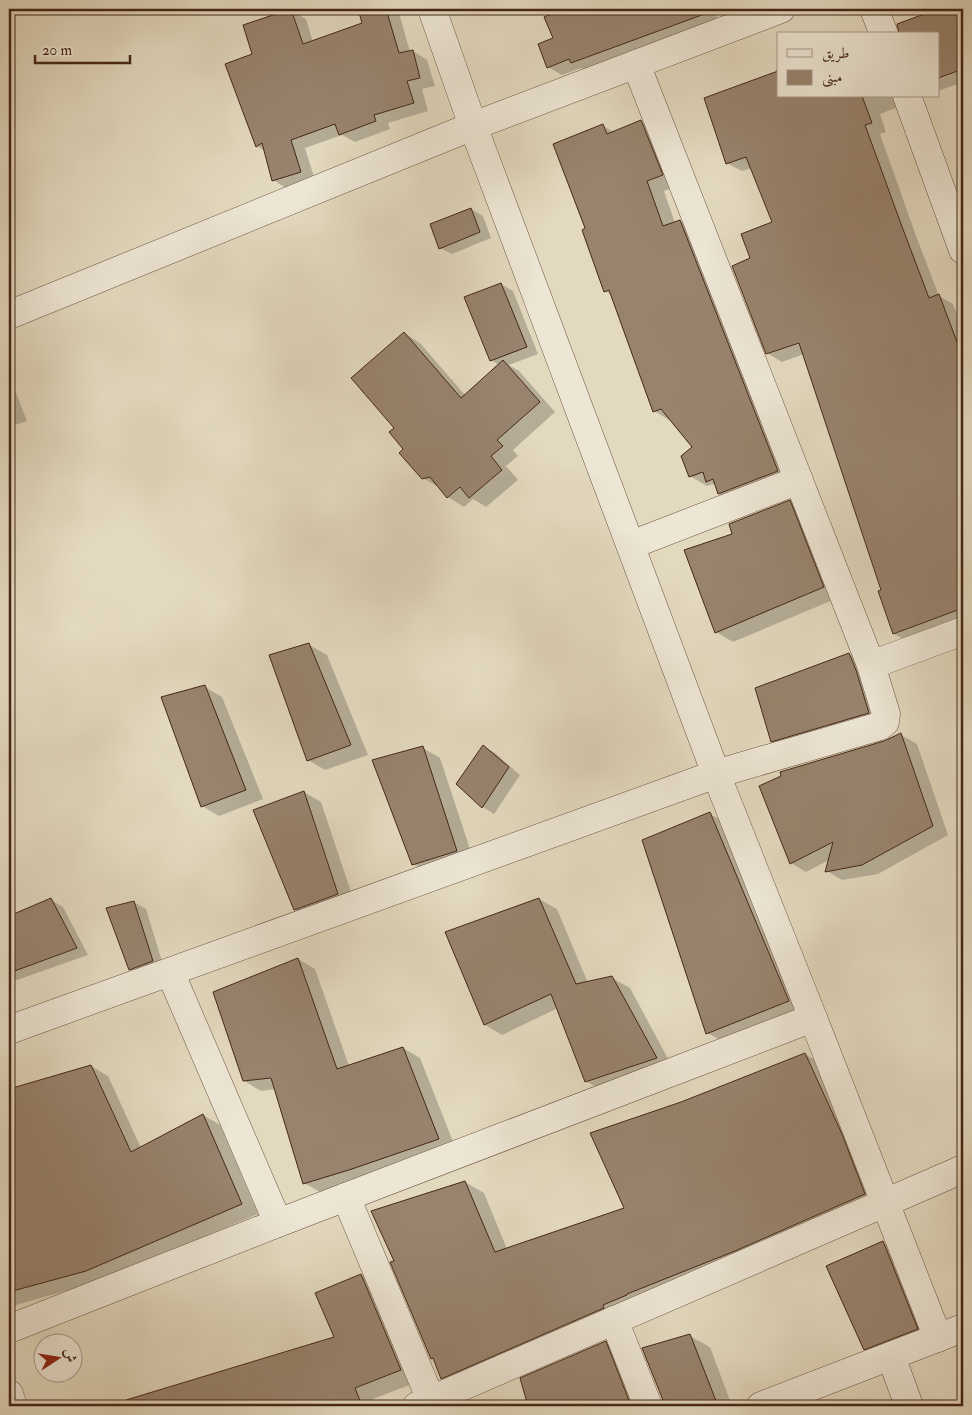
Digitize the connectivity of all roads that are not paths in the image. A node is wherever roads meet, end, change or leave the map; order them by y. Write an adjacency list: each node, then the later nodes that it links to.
1 (432, 9): 8 (street)
2 (781, 9): 4 (street)
3 (874, 9): 5 (street)
4 (754, 14): 6 (street)
5 (883, 32)
6 (636, 64): 8 (street); 11 (street)
7 (908, 98): 9 (street)
8 (473, 126): 10 (street); 12 (street)
9 (963, 250)
10 (9, 315)
11 (799, 480): 12 (street); 14 (street)
12 (631, 545): 15 (street)
13 (963, 631): 14 (street)
14 (871, 665): 15 (street)
15 (716, 774): 16 (street); 17 (street)
16 (170, 972): 18 (street); 22 (street)
17 (813, 1018): 20 (street); 21 (street)
18 (9, 1030)
19 (963, 1169): 21 (street)
20 (346, 1197): 22 (street); 29 (street)
21 (885, 1203): 23 (street); 26 (street)
22 (278, 1223): 25 (street)
23 (614, 1320): 29 (street); 31 (street)
24 (963, 1328): 26 (street)
25 (9, 1329)
26 (938, 1338): 27 (street)
27 (891, 1356): 32 (street); 33 (street)
28 (9, 1394): 30 (street)
29 (424, 1403)
30 (14, 1406)
31 (648, 1406)
32 (761, 1406)
33 (909, 1406)

